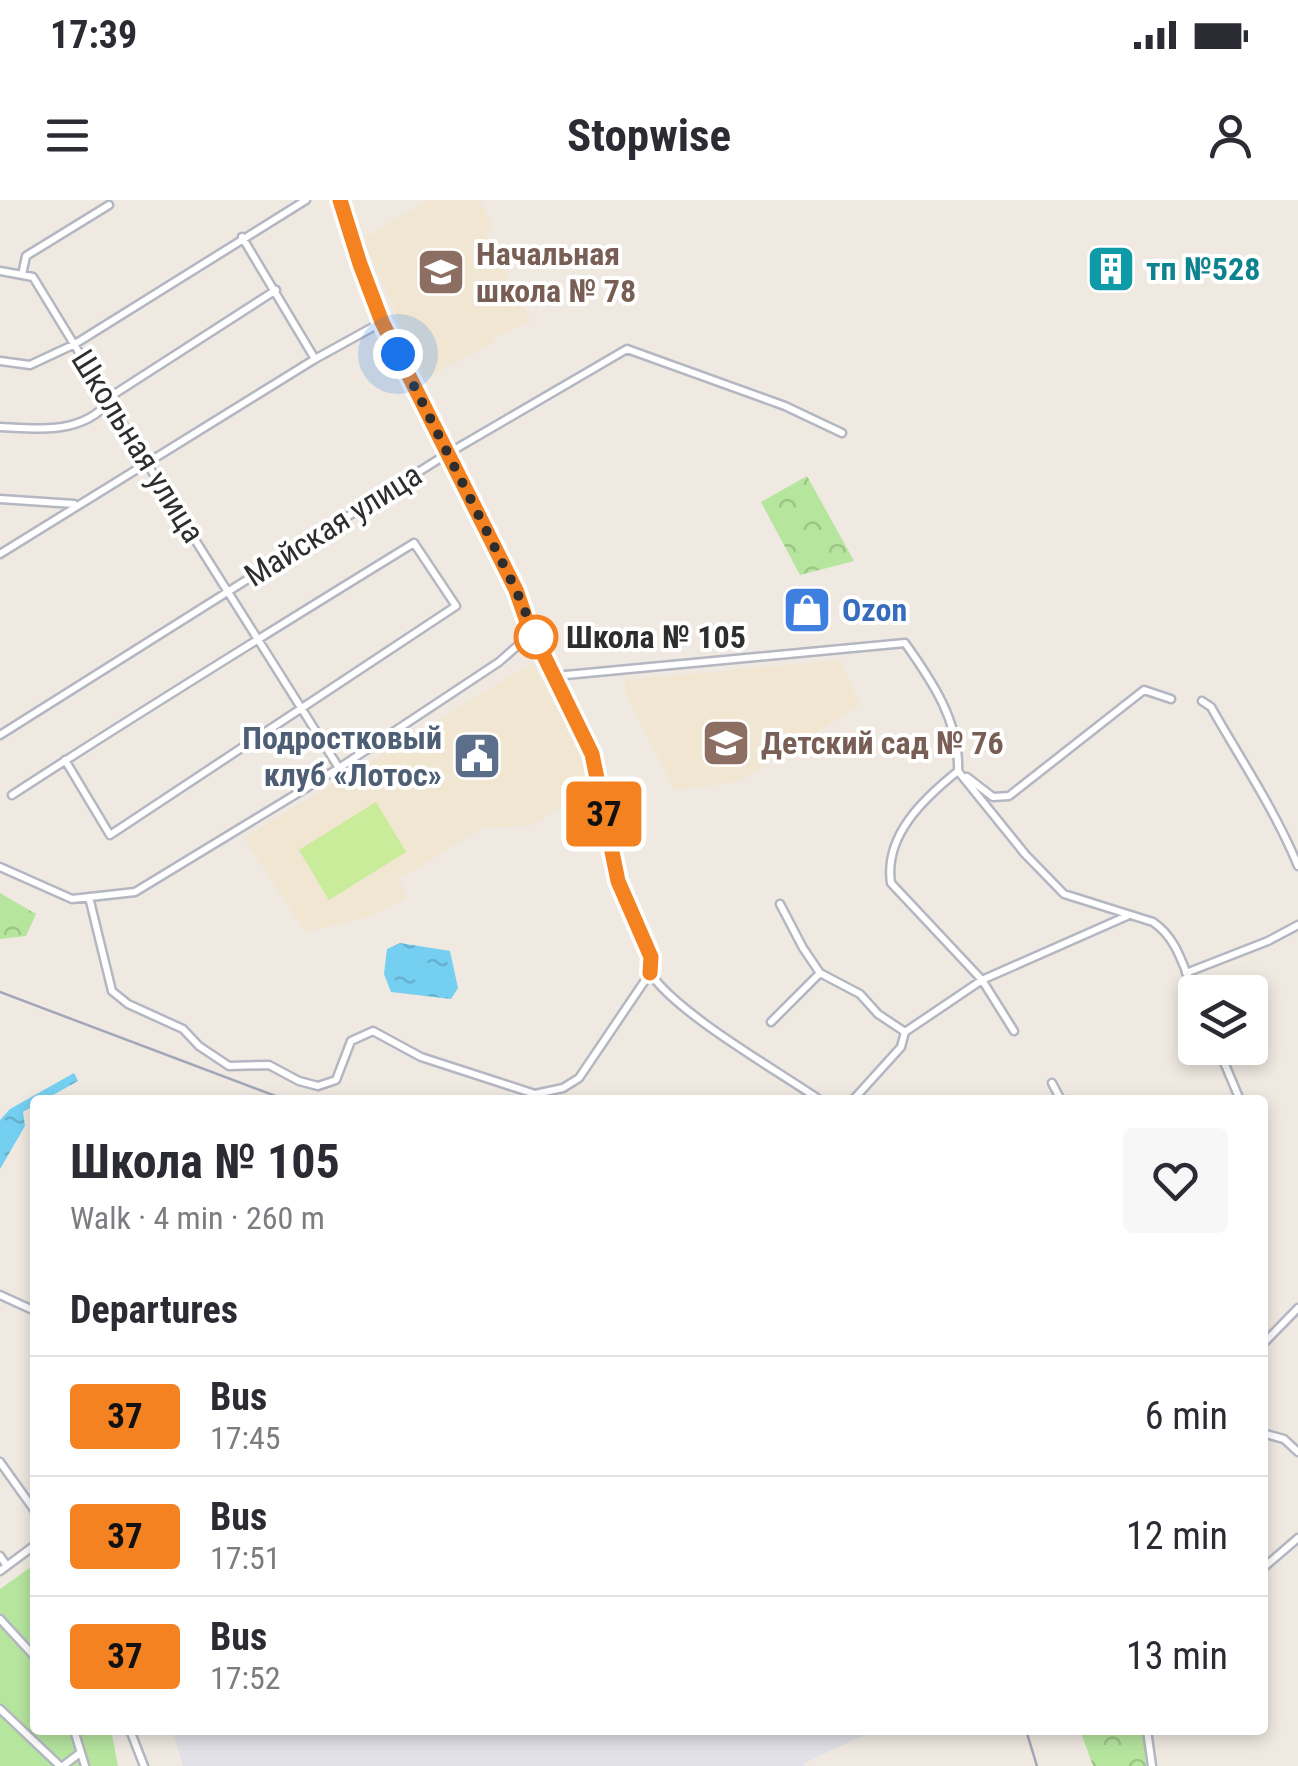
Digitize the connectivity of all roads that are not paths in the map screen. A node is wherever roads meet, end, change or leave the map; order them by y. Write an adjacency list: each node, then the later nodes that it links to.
1 (306, 200): 4 (street)
2 (108, 204): 6 (street)
3 (346, 225): 8 (street)
4 (242, 237): 7 (street); 9 (street)
5 (0, 271): 6 (street)
6 (22, 275): 9 (street, Школьная улица)
7 (276, 290): 10 (street); 12 (street)
8 (382, 322): 10 (street); 15 (street)
9 (75, 344): 11 (street); 12 (street, Школьная улица)
10 (316, 359): 16 (street)
11 (0, 361)
12 (110, 402): 13 (street); 16 (street, Школьная улица)
13 (0, 427)
14 (842, 433): 15 (street, Майская улица)
15 (447, 454): 20 (street, Майская улица); 21 (street)
16 (146, 462): 18 (street); 20 (street, Школьная улица)
17 (0, 499): 18 (street)
18 (76, 504): 19 (street)
19 (0, 554)
20 (227, 590): 22 (street, Школьная улица); 27 (street, Майская улица)
21 (533, 632): 23 (street); 29 (street)
22 (258, 639): 26 (street, Школьная улица); 26 (street); 28 (street)
23 (555, 676): 30 (street); 39 (street)
24 (1171, 699): 30 (street)
25 (1202, 701): 33 (street)
26 (302, 708): 28 (street); 29 (street, Школьная улица)
27 (0, 736)
28 (65, 760): 31 (street)
29 (340, 768): 34 (street)
30 (958, 770): 36 (street); 41 (street)
31 (12, 795)
32 (0, 866): 34 (street)
33 (1298, 866)
34 (89, 897): 39 (street)
35 (780, 904): 38 (street)
36 (1129, 915): 40 (street); 41 (street)
37 (1298, 925): 40 (street)
38 (820, 972): 42 (street); 44 (street)
39 (650, 973): 47 (street)
40 (1186, 973)
41 (982, 980): 43 (street); 44 (street)
42 (771, 1022)
43 (1014, 1031)
44 (905, 1032): 48 (street)
45 (1225, 1065): 50 (street)
46 (1052, 1083): 49 (street)
47 (813, 1095)
48 (857, 1095)
49 (1058, 1095)
50 (1238, 1095)
51 (0, 1295): 53 (street)
52 (1298, 1308): 54 (street)
53 (30, 1309)
54 (1268, 1339)
55 (1268, 1435): 56 (street)
56 (1298, 1452)
57 (0, 1462): 58 (street)
58 (30, 1504)
59 (1298, 1538): 62 (street)
60 (30, 1550): 63 (street)
61 (0, 1556): 63 (street)
62 (1268, 1564)
63 (4, 1568)
64 (0, 1619): 65 (street)
65 (30, 1651)
66 (0, 1709): 71 (street)
67 (75, 1735): 70 (street)
68 (132, 1735): 73 (street)
69 (1148, 1735): 74 (street)
70 (80, 1753): 71 (street); 72 (street)
71 (62, 1766)
72 (86, 1766)
73 (144, 1766)
74 (1152, 1766)

